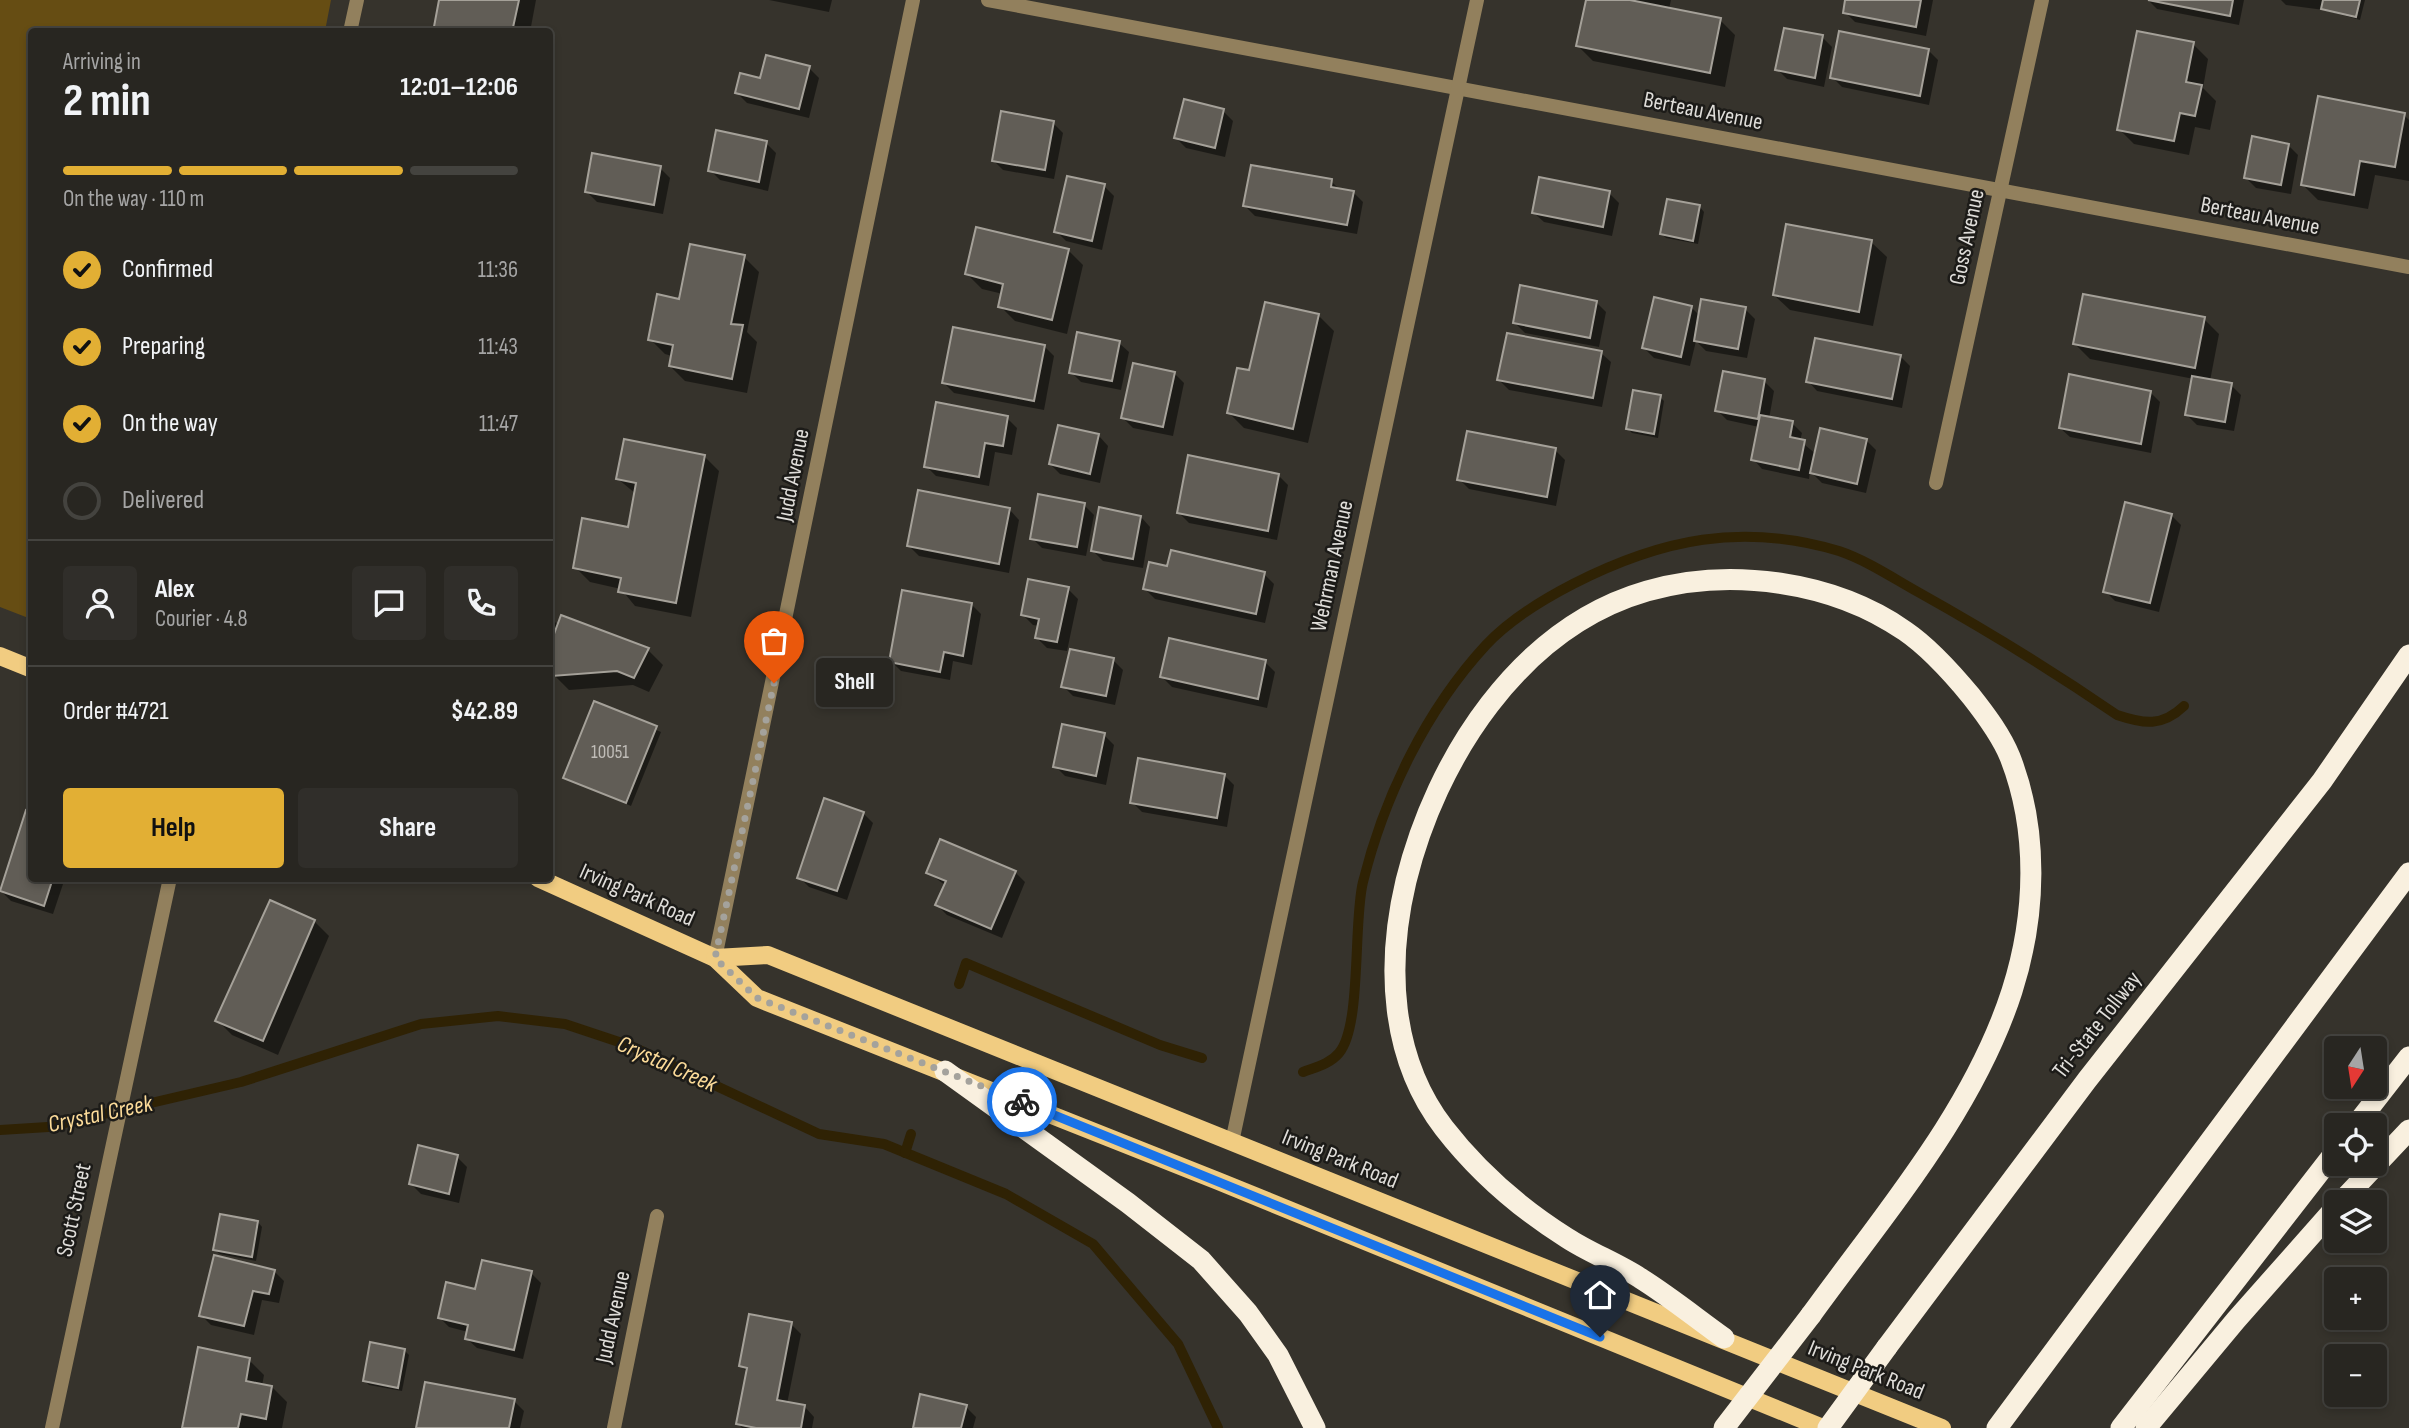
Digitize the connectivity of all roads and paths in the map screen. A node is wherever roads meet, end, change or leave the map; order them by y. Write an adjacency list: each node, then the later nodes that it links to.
1 (357, 0): 6 (street)
2 (913, 0): 17 (street, Judd Avenue)
3 (988, 0): 7 (street, Berteau Avenue)
4 (1477, 0): 7 (street, Wehrman Avenue)
5 (2042, 0): 8 (street, Goss Avenue)
6 (351, 28)
7 (1458, 88): 8 (street, Berteau Avenue); 22 (street, Wehrman Avenue)
8 (2001, 190): 9 (street, Berteau Avenue); 10 (street, Goss Avenue)
9 (2409, 267)
10 (1937, 484)
11 (2409, 655): 32 (highway, Tri-State Tollway, bridge)
12 (0, 656): 13 (main road)
13 (28, 666)
14 (2409, 873): 34 (highway)
15 (169, 882): 28 (street, Scott Street)
16 (547, 882): 17 (main road, Irving Park Road)
17 (715, 958): 19 (main road, Irving Park Road); 22 (main road, Irving Park Road)
18 (2409, 1057): 20 (highway)
19 (945, 1071): 30 (highway); 32 (main road, Irving Park Road)
20 (2365, 1113)
21 (2409, 1130): 24 (highway)
22 (1232, 1142): 27 (main road, Irving Park Road)
23 (2324, 1166): 35 (highway)
24 (2352, 1190)
25 (657, 1216): 29 (street, Judd Avenue)
26 (2324, 1221): 36 (highway)
27 (1724, 1338): 31 (highway, bridge); 33 (main road, Irving Park Road)
28 (52, 1428)
29 (614, 1428)
30 (1315, 1428)
31 (1724, 1428)
32 (1826, 1428)
33 (1942, 1428)
34 (1997, 1428)
35 (2121, 1428)
36 (2146, 1428)

